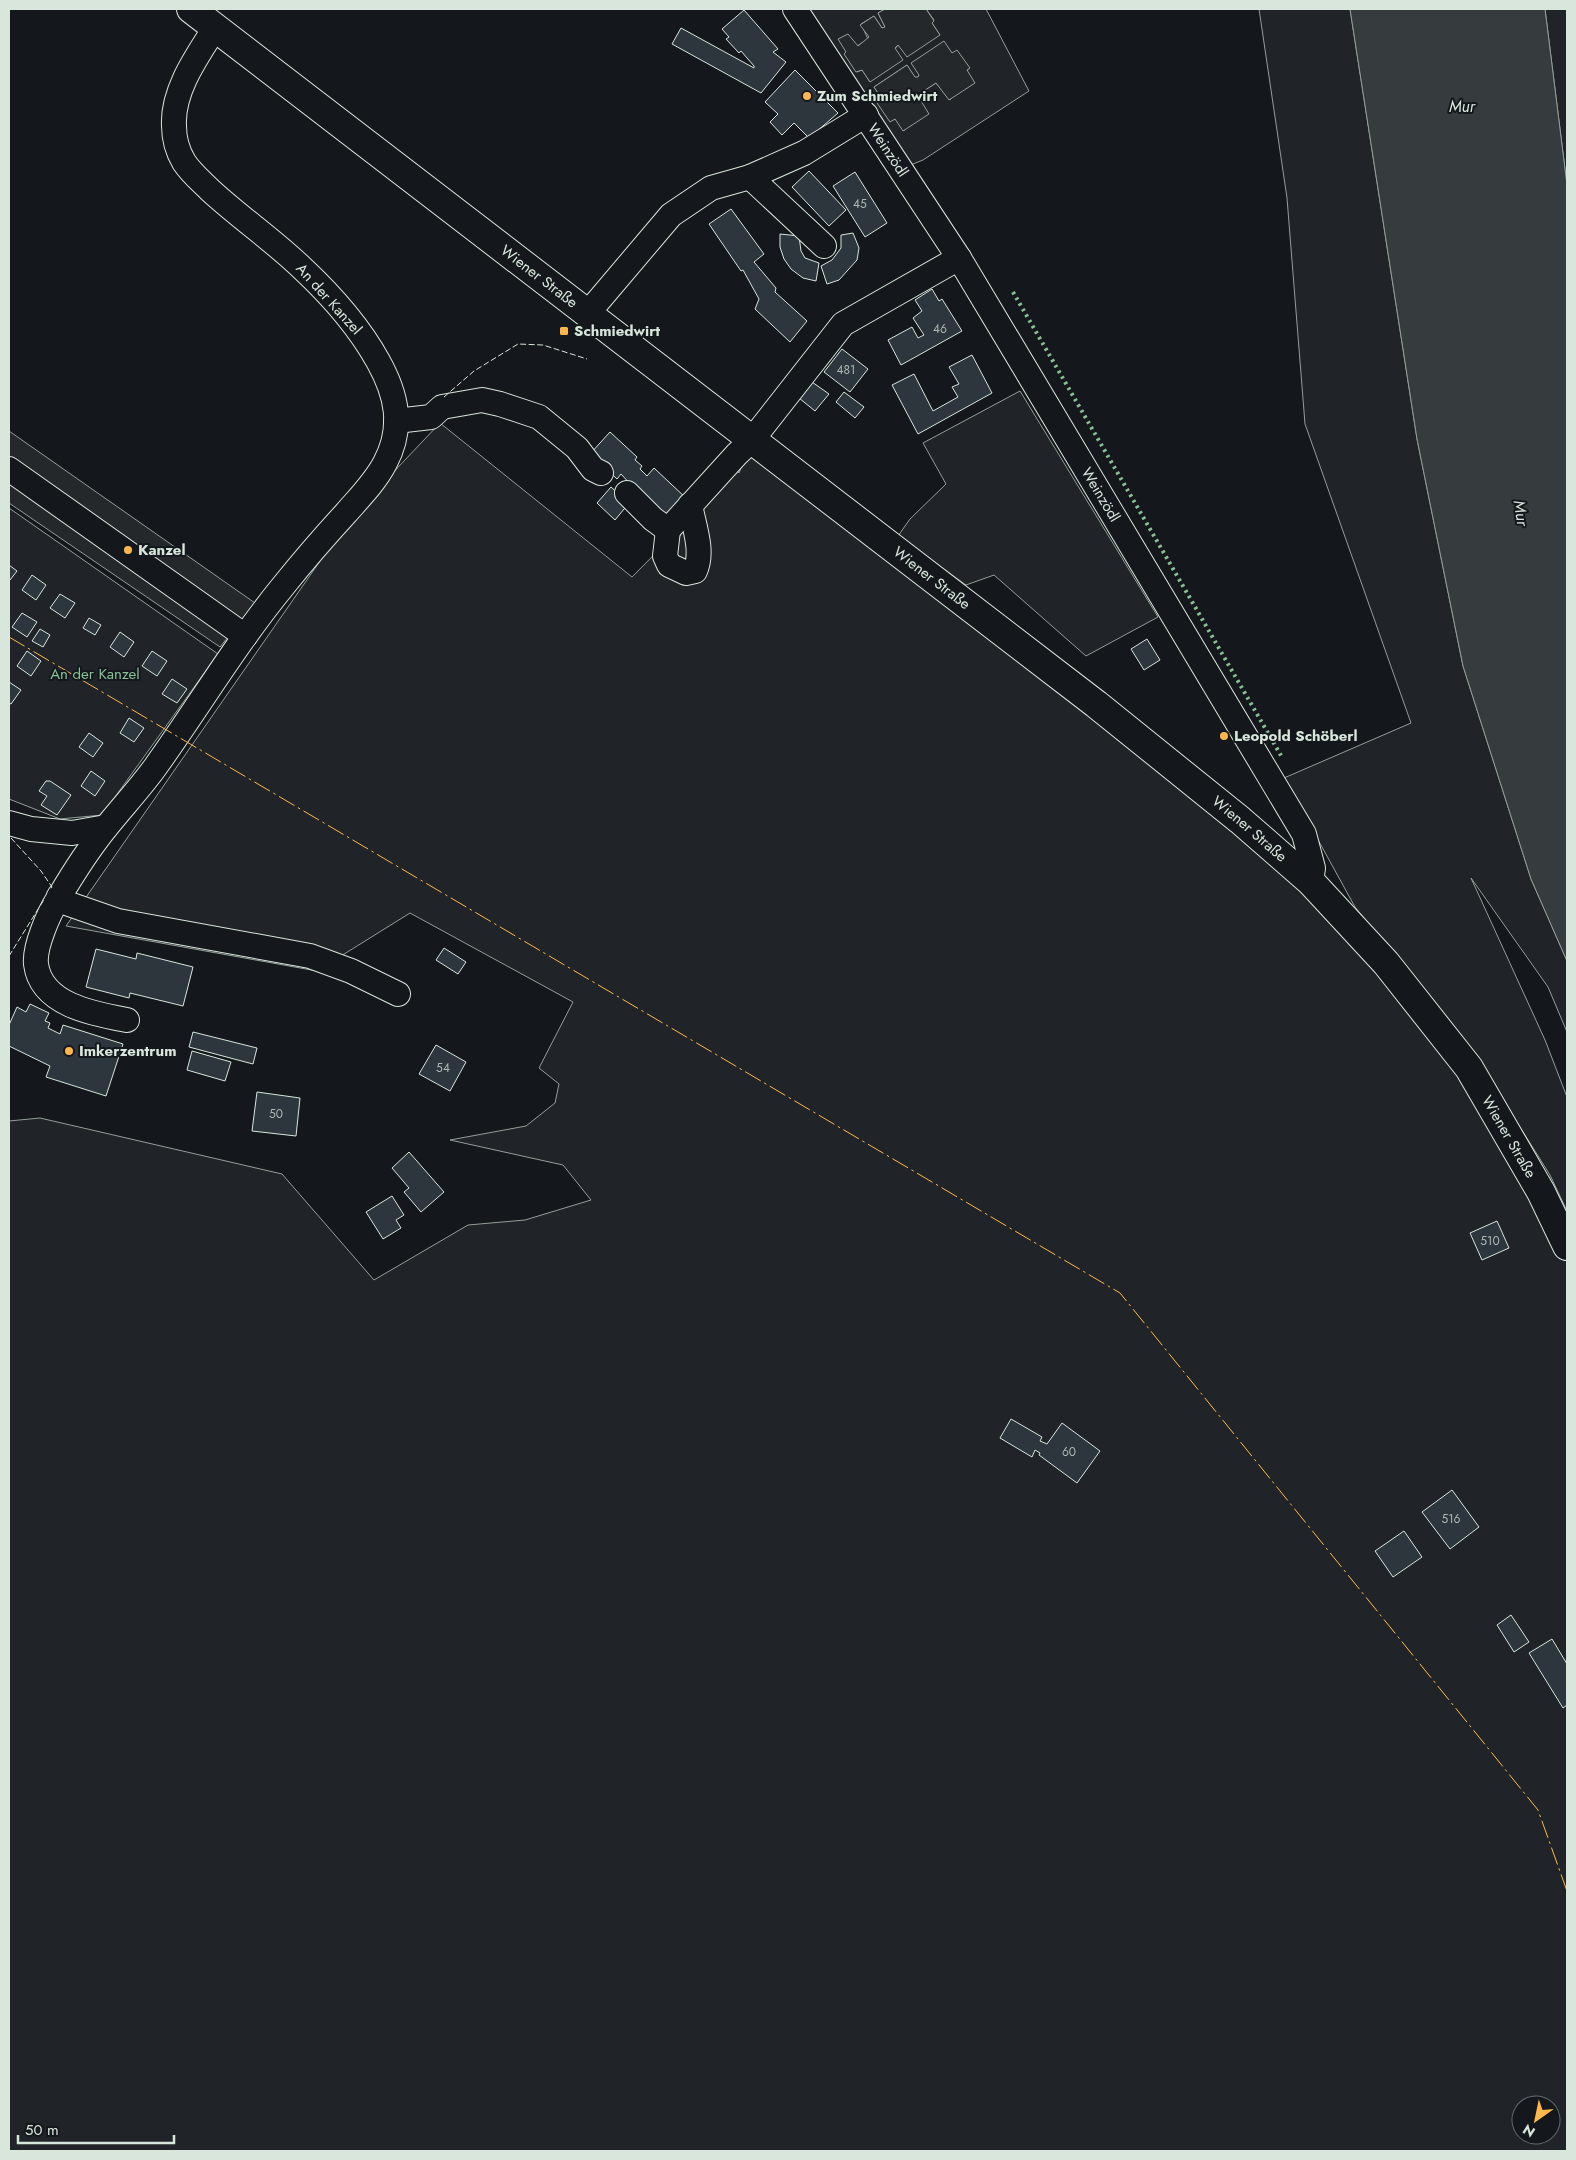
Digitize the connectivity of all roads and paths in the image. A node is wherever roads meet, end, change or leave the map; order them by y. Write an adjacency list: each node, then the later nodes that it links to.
1 (191, 9): 3 (main road, Wiener Straße)
2 (795, 9): 4 (street, Weinzödl)
3 (215, 28): 8 (main road, Wiener Straße); 9 (street, An der Kanzel)
4 (866, 115): 5 (street, Weinzödl); 7 (street, Weinzödl)
5 (750, 178): 6 (street); 8 (street, Weinzödl)
6 (824, 246)
7 (959, 258): 10 (street); 19 (street, Weinzödl)
8 (588, 313): 10 (main road, Wiener Straße)
9 (396, 422): 12 (street); 16 (street, An der Kanzel)
10 (752, 440): 14 (street); 19 (main road, Wiener Straße)
11 (9, 469): 16 (street)
12 (601, 473)
13 (627, 493): 15 (street)
14 (690, 505): 15 (street); 15 (street)
15 (668, 533)
16 (245, 636): 18 (street, An der Kanzel)
17 (9, 823): 18 (street)
18 (106, 827): 20 (street, An der Kanzel)
19 (1311, 882): 23 (main road, Wiener Straße)
20 (59, 896): 21 (street); 22 (street, An der Kanzel)
21 (398, 994)
22 (127, 1020)
23 (1567, 1246)

